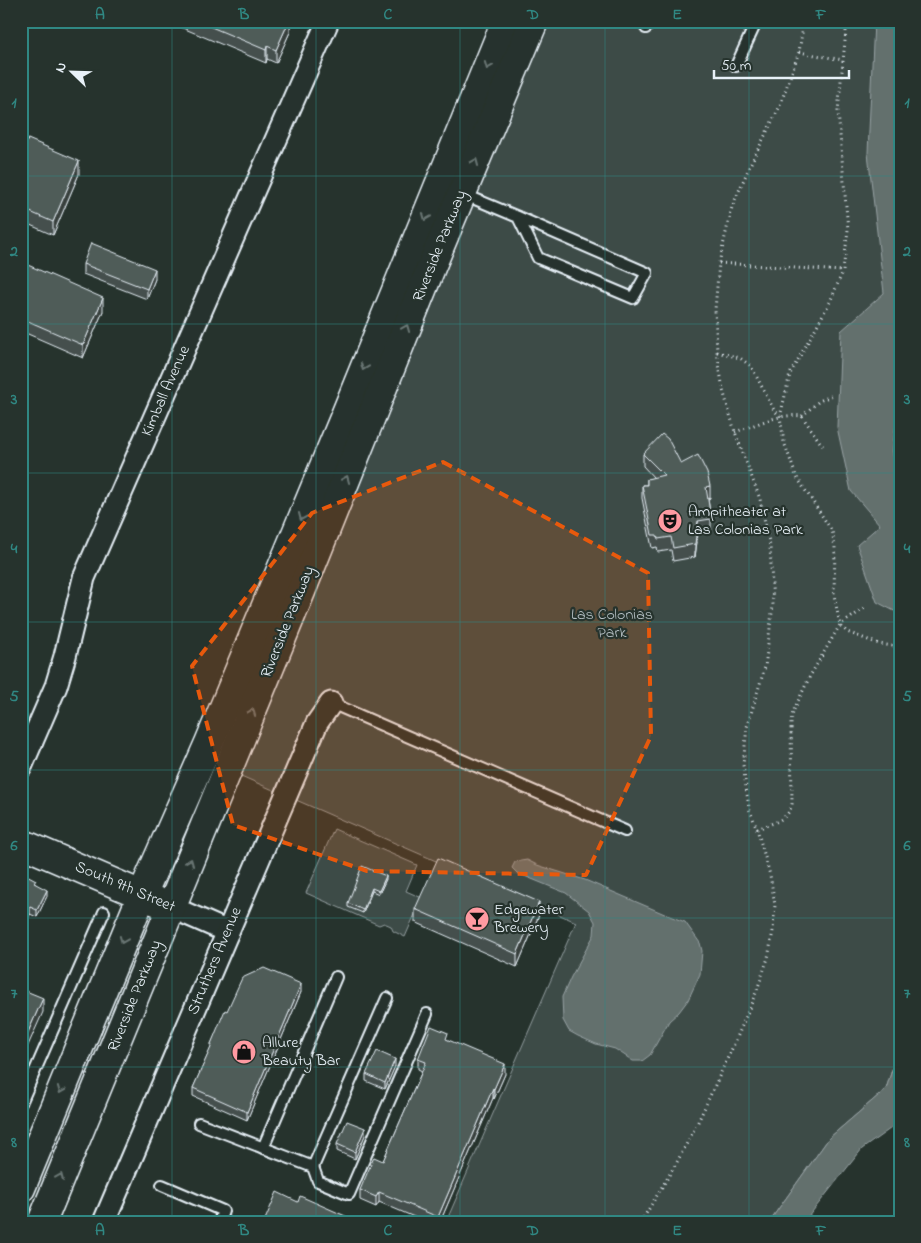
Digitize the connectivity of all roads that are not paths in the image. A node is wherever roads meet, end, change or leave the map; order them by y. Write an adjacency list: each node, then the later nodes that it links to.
1 (328, 21): 9 (street, Kimball Avenue)
2 (506, 21): 12 (main road, Riverside Parkway, one-way to 12)
3 (534, 21): 6 (main road, Riverside Parkway, one-way to 3)
4 (754, 21): 5 (lane)
5 (736, 66)
6 (462, 194): 7 (lane); 13 (main road, Riverside Parkway, one-way to 6)
7 (518, 217): 7 (lane)
8 (331, 703): 10 (lane); 15 (street, Struthers Avenue)
9 (21, 767)
10 (624, 831)
11 (21, 843): 12 (main road, South 9th Street)
12 (142, 895): 13 (main road, South 9th Street); 24 (main road, Riverside Parkway, one-way to 24)
13 (171, 907): 15 (street, South 9th Street); 25 (main road, Riverside Parkway, one-way to 13)
14 (104, 912): 19 (lane)
15 (228, 932): 26 (street, Struthers Avenue)
16 (336, 976): 21 (lane)
17 (387, 998): 22 (lane)
18 (427, 1014): 22 (lane)
19 (21, 1103)
20 (199, 1123): 21 (lane)
21 (263, 1148): 22 (lane)
22 (313, 1167)
23 (162, 1185): 27 (lane)
24 (21, 1188)
25 (42, 1222)
26 (104, 1222)
27 (219, 1222)

